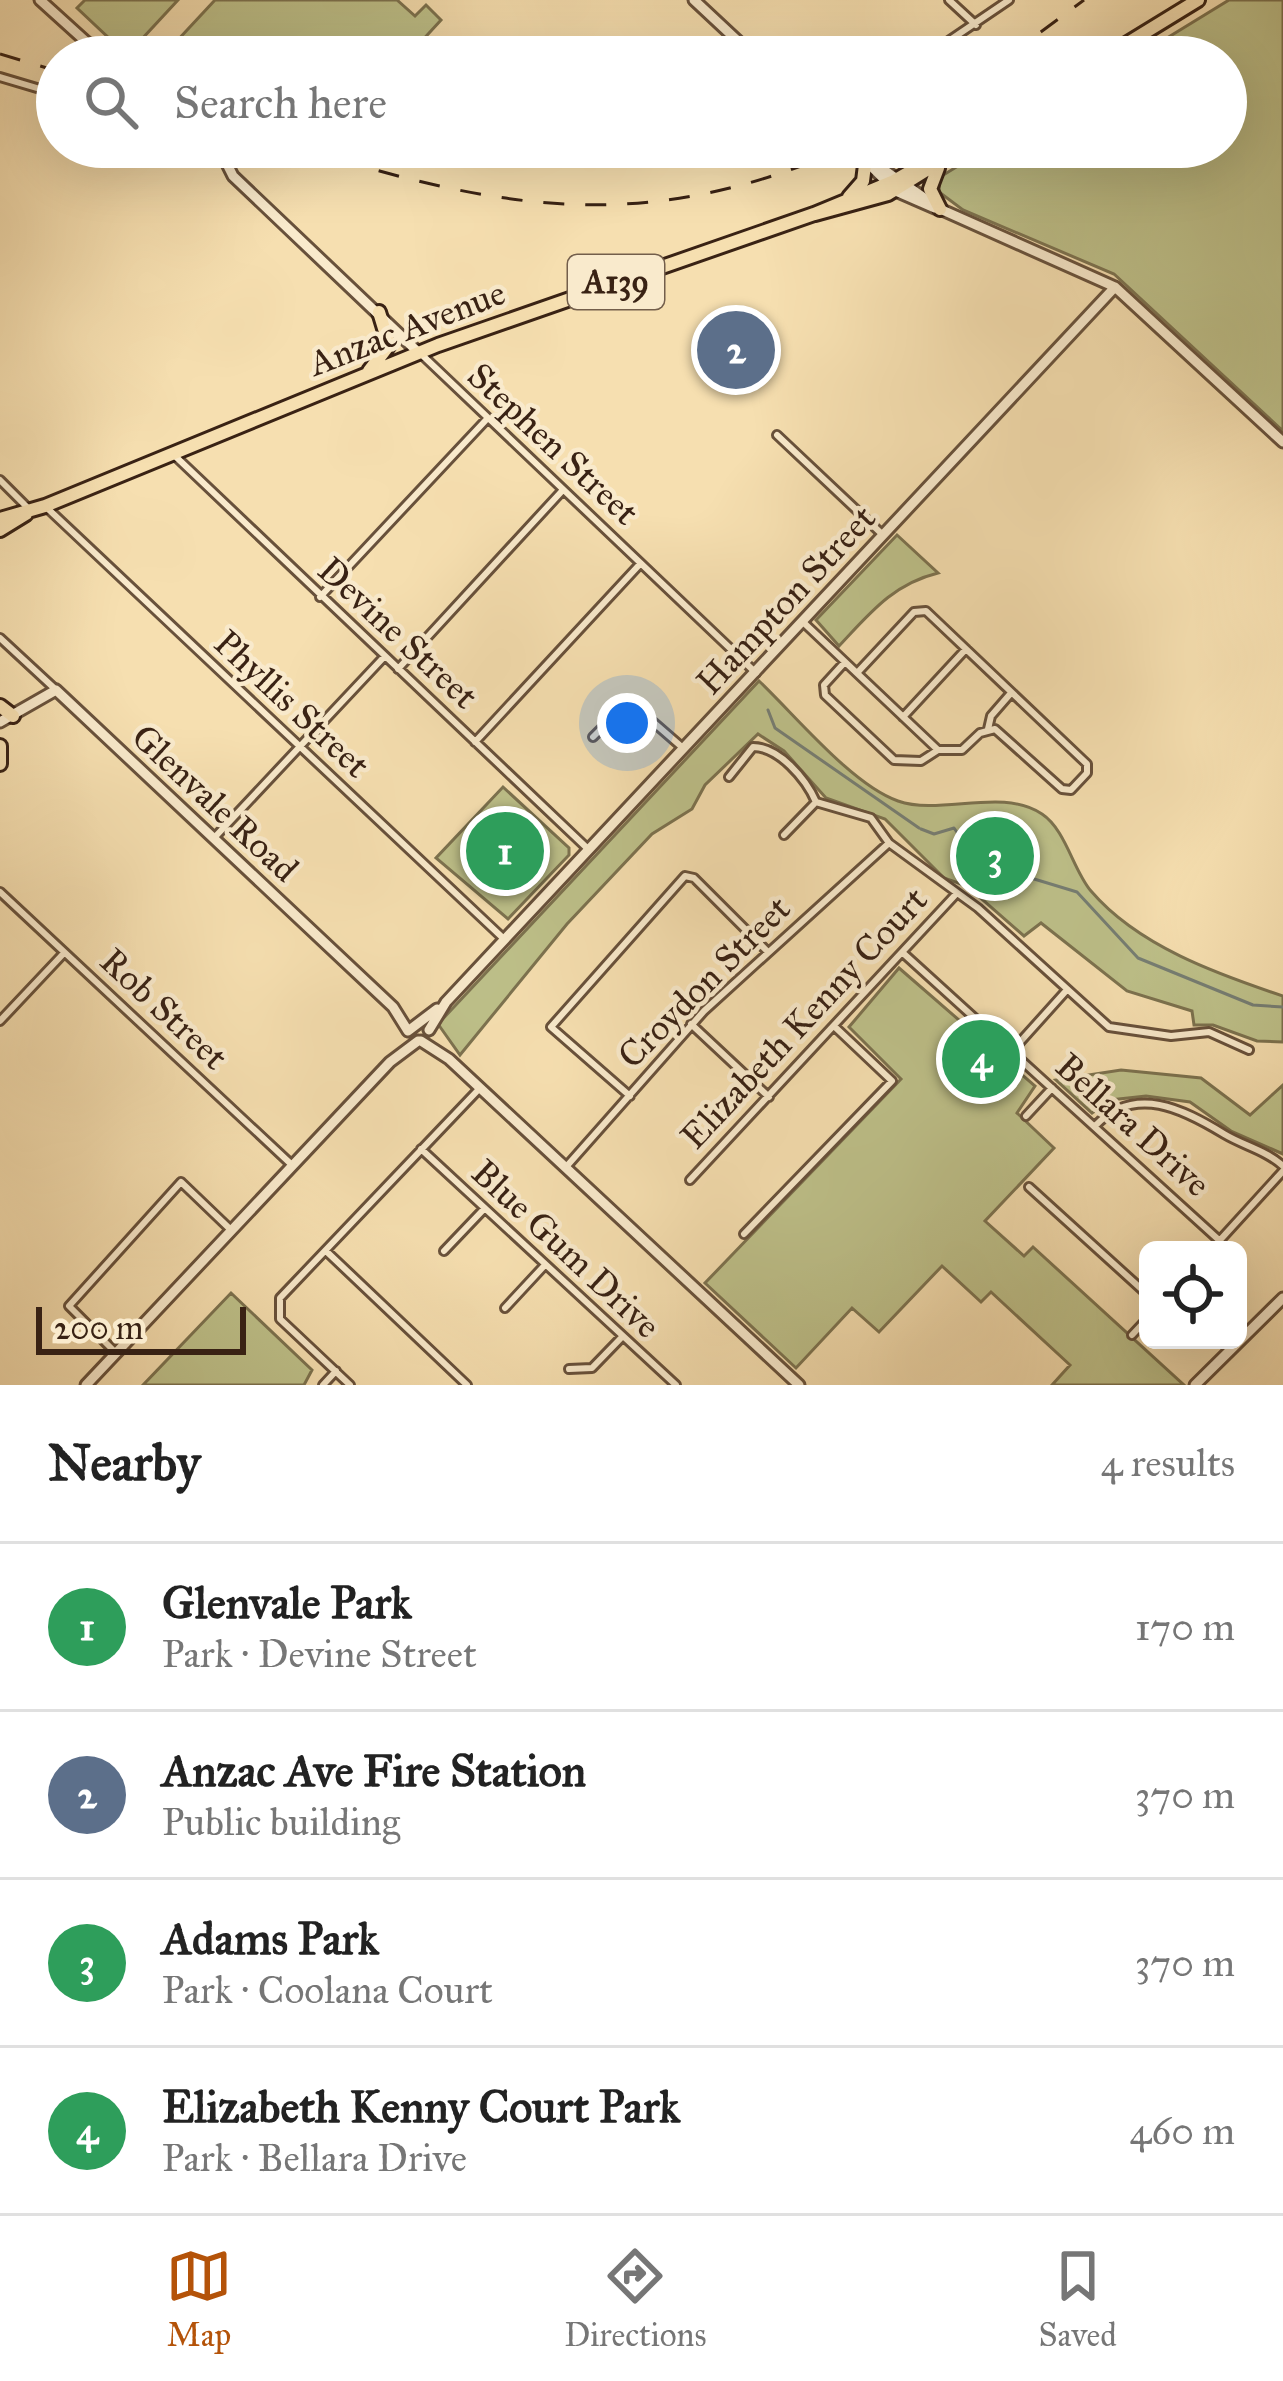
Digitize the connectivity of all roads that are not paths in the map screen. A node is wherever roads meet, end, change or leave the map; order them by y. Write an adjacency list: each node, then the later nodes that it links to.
1 (40, 0): 7 (street)
2 (694, 0): 8 (street)
3 (949, 0): 6 (street)
4 (1009, 0): 6 (street)
5 (1198, 0): 10 (highway)
6 (976, 25): 9 (street)
7 (80, 36)
8 (733, 36)
9 (959, 36)
10 (1139, 36)
11 (0, 77): 12 (street)
12 (36, 88)
13 (230, 168): 24 (street, Stephen Street)
14 (860, 168): 20 (highway)
15 (874, 168): 19 (street)
16 (923, 168): 19 (highway, Anzac Avenue / A139)
17 (930, 168): 19 (highway, Anzac Avenue / A139)
18 (939, 168): 21 (highway)
19 (895, 185): 20 (highway, Anzac Avenue / A139); 21 (street); 22 (highway, Anzac Avenue / A139)
20 (848, 198): 22 (highway, Anzac Avenue / A139)
21 (940, 209): 23 (street)
22 (814, 214): 25 (highway, Anzac Avenue / A139)
23 (1115, 287): 29 (street); 36 (street, Hampton Street)
24 (380, 312): 25 (street, Stephen Street); 26 (highway)
25 (419, 353): 26 (highway, Anzac Avenue / A139); 27 (street, Stephen Street)
26 (358, 378): 30 (highway, Anzac Avenue / A139)
27 (486, 419): 32 (street, Stephen Street); 38 (street)
28 (777, 435): 36 (street)
29 (1283, 442)
30 (173, 454): 33 (highway, Anzac Avenue / A139); 38 (street, Devine Street)
31 (0, 480): 33 (street, Phyllis Street)
32 (562, 491): 37 (street, Stephen Street); 44 (street)
33 (34, 510): 34 (highway, Anzac Avenue / A139); 35 (highway, Anzac Avenue / A139); 56 (street, Phyllis Street)
34 (0, 519)
35 (0, 530)
36 (884, 535): 39 (street, Hampton Street)
37 (640, 563): 45 (street, Stephen Street); 54 (street)
38 (320, 597): 42 (street, Devine Street)
39 (803, 622): 43 (street); 45 (street, Hampton Street)
40 (0, 638): 47 (street, Glenvale Road)
41 (966, 650): 46 (street); 48 (street); 50 (street)
42 (384, 656): 44 (street, Devine Street); 56 (street)
43 (845, 662): 46 (street); 58 (street)
44 (398, 669): 54 (street, Devine Street)
45 (756, 673): 57 (street, Hampton Street)
46 (857, 674): 50 (street)
47 (56, 690): 51 (street); 63 (street, Glenvale Road)
48 (1011, 693): 52 (street); 52 (street)
49 (0, 706): 51 (highway)
50 (903, 717): 58 (street)
51 (7, 719)
52 (988, 729): 58 (street)
53 (592, 736): 57 (street)
54 (475, 742): 65 (street, Devine Street)
55 (0, 746): 59 (highway)
56 (298, 747): 63 (street); 68 (street, Phyllis Street)
57 (683, 748): 65 (street, Hampton Street)
58 (938, 750)
59 (0, 764)
60 (729, 777): 61 (street)
61 (816, 802): 62 (street); 64 (street)
62 (784, 835)
63 (214, 838): 74 (street, Glenvale Road)
64 (889, 843): 67 (street); 69 (street, Croydon Street)
65 (588, 849): 68 (street, Hampton Street)
66 (0, 892): 70 (street, Rob Street)
67 (957, 893): 71 (street, Elizabeth Kenny Court); 72 (street)
68 (504, 939): 73 (street, Hampton Street)
69 (768, 952): 77 (street, Croydon Street); 84 (street)
70 (64, 953): 75 (street); 89 (street, Rob Street)
71 (903, 953): 78 (street, Elizabeth Kenny Court); 81 (street, Bellara Drive)
72 (1066, 992): 80 (street); 81 (street)
73 (446, 1002): 76 (street, Hampton Street); 79 (street, Hampton Street)
74 (393, 1007): 76 (street, Glenvale Road); 79 (street, Glenvale Road)
75 (0, 1021)
76 (418, 1021): 79 (street, Glenvale Road)
77 (692, 1024): 84 (street, Croydon Street); 85 (street)
78 (835, 1027): 85 (street, Elizabeth Kenny Court); 96 (street)
79 (419, 1035): 82 (street, Glenvale Road); 89 (street, Hampton Street)
80 (1249, 1050)
81 (1012, 1052): 83 (street, Bellara Drive)
82 (480, 1088): 88 (street); 90 (street, Glenvale Road)
83 (1052, 1088): 86 (street); 87 (street, Bellara Drive)
84 (630, 1096): 90 (street, Croydon Street)
85 (769, 1096): 92 (street, Elizabeth Kenny Court)
86 (1026, 1116)
87 (1095, 1126): 91 (street); 97 (street, Bellara Drive)
88 (421, 1150): 94 (street, Blue Gum Drive); 98 (street)
89 (292, 1165): 95 (street, Hampton Street)
90 (566, 1168): 115 (street, Glenvale Road)
91 (1283, 1168): 97 (street)
92 (690, 1180)
93 (1029, 1187): 101 (street)
94 (484, 1209): 99 (street); 100 (street, Blue Gum Drive)
95 (231, 1230): 107 (street, Hampton Street); 107 (street)
96 (744, 1234)
97 (1220, 1241)
98 (326, 1251): 109 (street); 113 (street)
99 (444, 1251)
100 (544, 1266): 103 (street); 106 (street, Blue Gum Drive)
101 (1139, 1286)
102 (1283, 1298): 116 (street)
103 (505, 1308)
104 (1139, 1328): 105 (street)
105 (1132, 1335)
106 (621, 1338): 108 (street); 114 (street, Blue Gum Drive)
107 (116, 1353): 110 (street, Hampton Street)
108 (569, 1370)
109 (336, 1372): 111 (street); 112 (street)
110 (86, 1385)
111 (323, 1385)
112 (350, 1385)
113 (467, 1385)
114 (676, 1385)
115 (799, 1385)
116 (1199, 1385)

